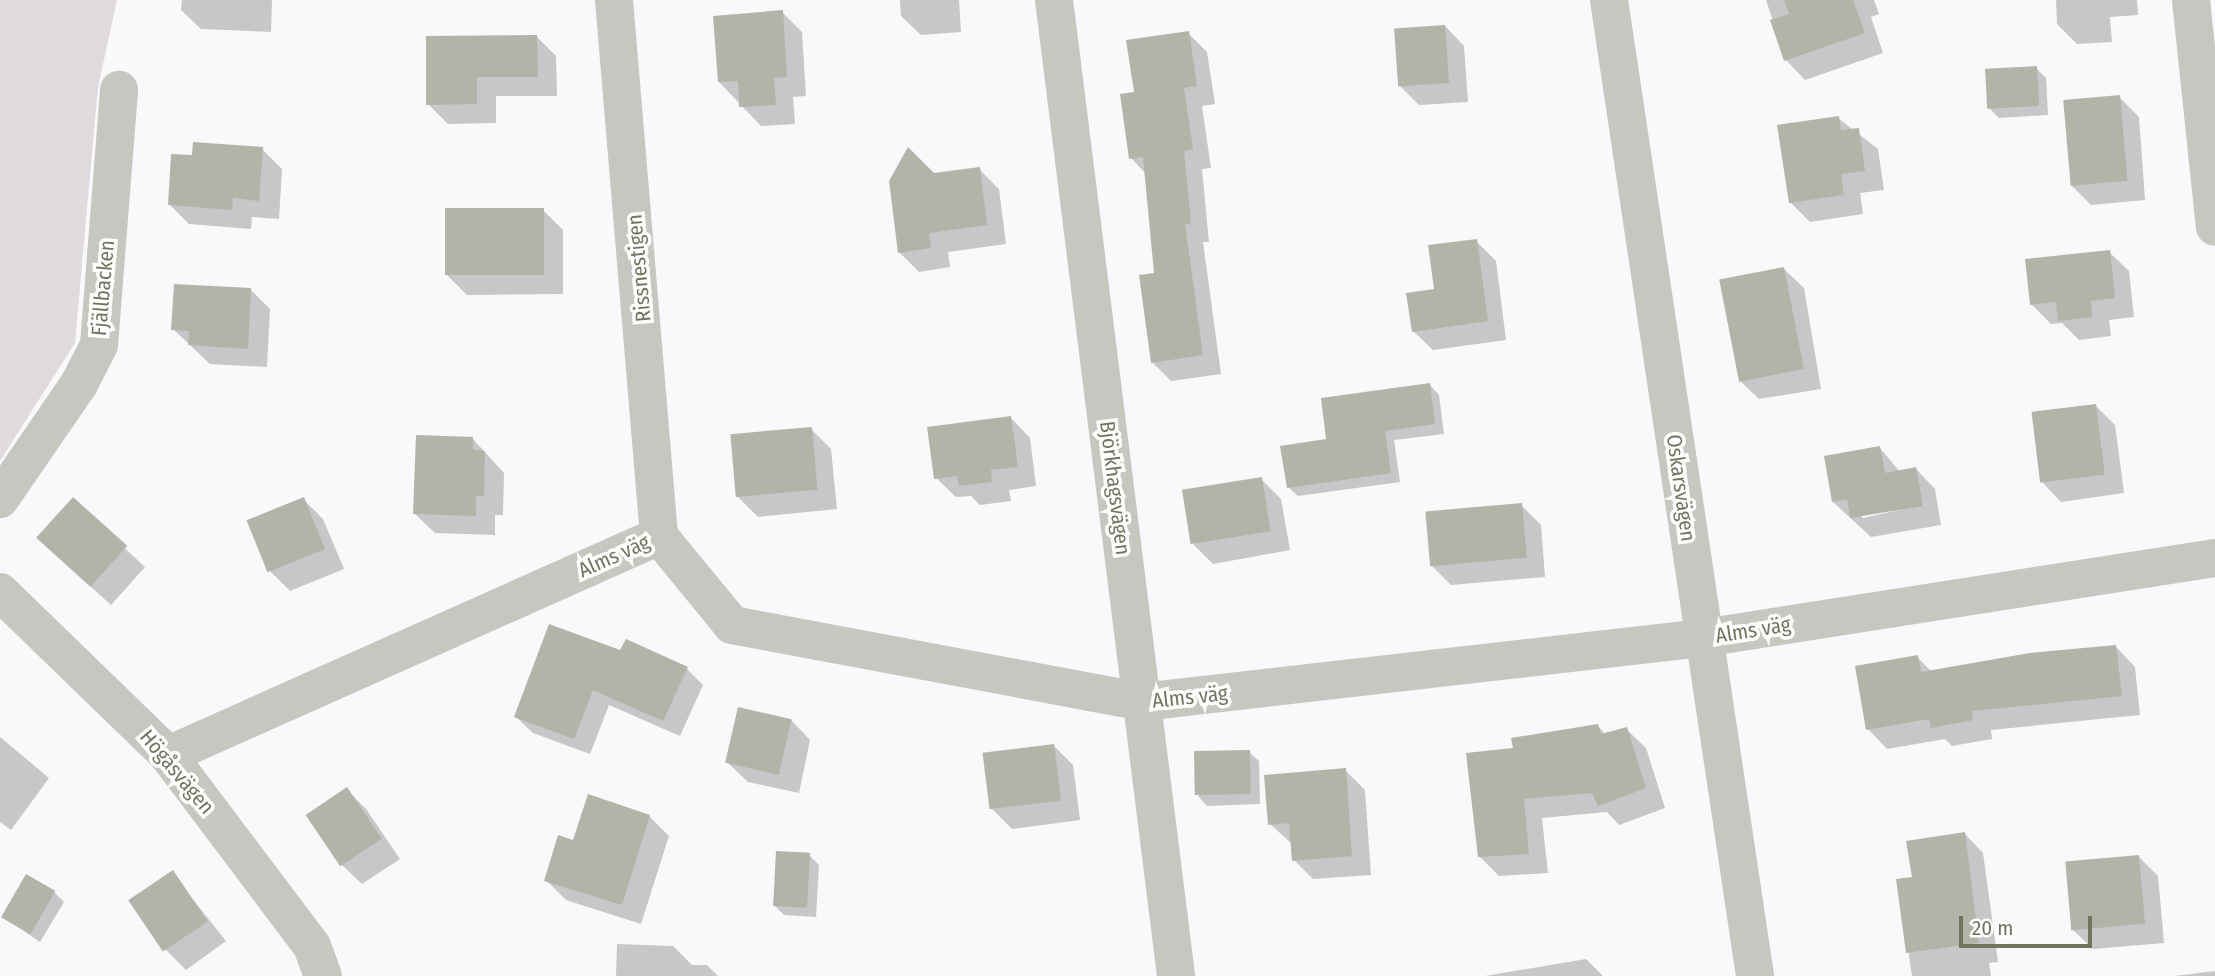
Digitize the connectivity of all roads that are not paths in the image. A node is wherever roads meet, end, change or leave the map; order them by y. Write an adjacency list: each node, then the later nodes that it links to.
1 (614, 0): 8 (street, Rissnestigen)
2 (1054, 0): 12 (street, Björkhagsvägen)
3 (1609, 0): 11 (street, Oskarsvägen)
4 (2190, 0): 6 (street)
5 (119, 90): 7 (street, Fjällbacken)
6 (2215, 227)
7 (0, 499)
8 (659, 536): 12 (street, Alms väg); 13 (street, Alms väg)
9 (2215, 558): 11 (street, Alms väg)
10 (0, 592): 13 (street, Högåsvägen)
11 (1703, 638): 12 (street, Alms väg); 16 (street, Oskarsvägen)
12 (1142, 702): 15 (street, Björkhagsvägen)
13 (168, 755): 14 (street, Högåsvägen)
14 (323, 976)
15 (1175, 976)
16 (1755, 976)

